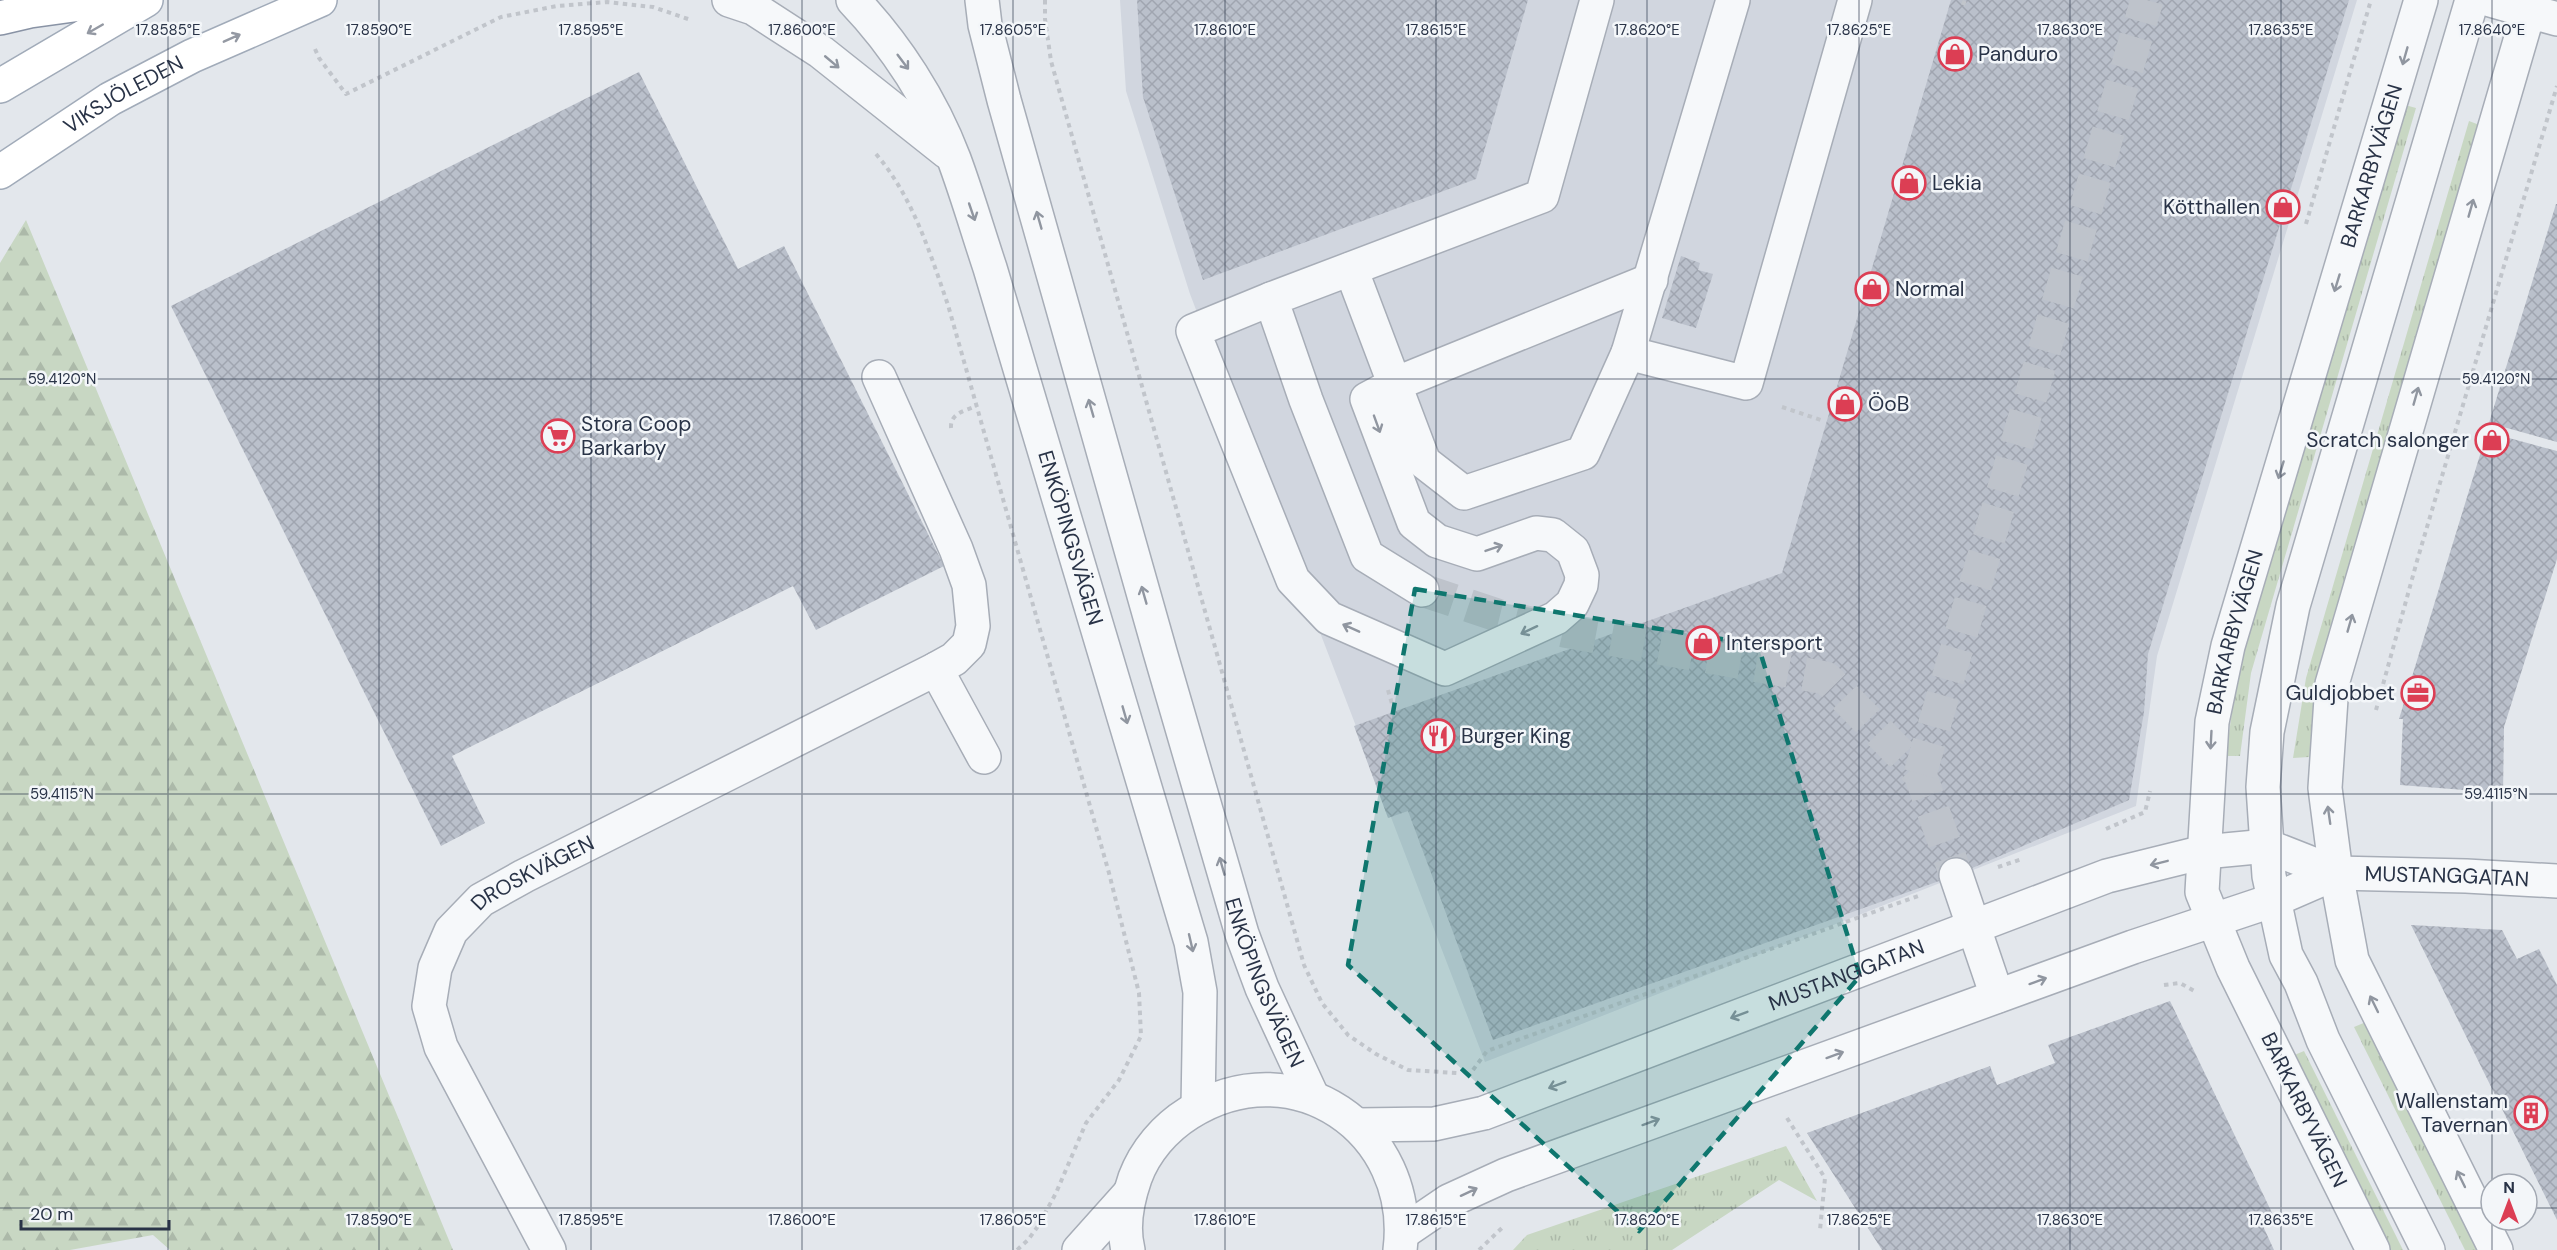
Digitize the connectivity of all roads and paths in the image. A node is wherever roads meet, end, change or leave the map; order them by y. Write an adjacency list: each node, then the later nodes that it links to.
1 (110, 0): 15 (main road)
2 (146, 0): 16 (main road, one-way to 16)
3 (320, 0): 19 (main road, VIKSJÖLEDEN, one-way to 3)
4 (729, 0): 18 (street, one-way to 18)
5 (853, 0): 18 (street, ENKÖPINGSVÄGEN, one-way to 18)
6 (982, 0): 48 (street, ENKÖPINGSVÄGEN, one-way to 6)
7 (1045, 0): 46 (path)
8 (1597, 0): 20 (street)
9 (1733, 0): 21 (street)
10 (1855, 0): 23 (street)
11 (2421, 0): 35 (street, BARKARBYVÄGEN, one-way to 35)
12 (2472, 0): 34 (street)
13 (2490, 0): 14 (street)
14 (2540, 10): 37 (street, one-way to 14)
15 (0, 18)
16 (0, 86)
17 (2557, 86): 30 (path)
18 (953, 157): 49 (street, ENKÖPINGSVÄGEN, one-way to 49)
19 (0, 172)
20 (1351, 269): 22 (street); 25 (street)
21 (1652, 280): 23 (street); 25 (street)
22 (1271, 299): 25 (street, one-way to 22); 28 (street)
23 (1628, 353): 25 (street)
24 (879, 377): 29 (street, DROSKVÄGEN)
25 (1395, 384)
26 (1779, 406): 27 (path)
27 (1821, 420)
28 (1422, 590)
29 (936, 669): 31 (street); 56 (street, DROSKVÄGEN)
30 (2374, 719)
31 (984, 757)
32 (2150, 791): 33 (path)
33 (2101, 831)
34 (2267, 846): 35 (street, MUSTANGGATAN); 37 (street, MUSTANGGATAN); 40 (street)
35 (2204, 852): 41 (street, BARKARBYVÄGEN); 42 (street, MUSTANGGATAN, one-way to 42)
36 (2025, 858): 38 (path)
37 (2337, 873): 39 (street, MUSTANGGATAN); 40 (street, MUSTANGGATAN); 62 (street, one-way to 37)
38 (1957, 878): 42 (street); 47 (path)
39 (2557, 881)
40 (2274, 900): 41 (street, MUSTANGGATAN); 61 (street)
41 (2211, 920): 45 (street, MUSTANGGATAN, one-way to 41); 60 (street, BARKARBYVÄGEN)
42 (1972, 925): 45 (street); 51 (street, MUSTANGGATAN, one-way to 51)
43 (2159, 985): 44 (path)
44 (2199, 993)
45 (1997, 996): 55 (street, MUSTANGGATAN, one-way to 45)
46 (1459, 1073)
47 (1471, 1073)
48 (1312, 1096): 49 (street); 51 (street)
49 (1198, 1107): 52 (street)
50 (1797, 1114): 54 (path)
51 (1357, 1125): 55 (street)
52 (1130, 1193): 57 (street); 58 (street)
53 (1513, 1221): 59 (path)
54 (1820, 1230)
55 (1401, 1241)
56 (549, 1250)
57 (1079, 1250)
58 (1128, 1250)
59 (1479, 1250)
60 (2373, 1250)
61 (2428, 1250)
62 (2496, 1250)

